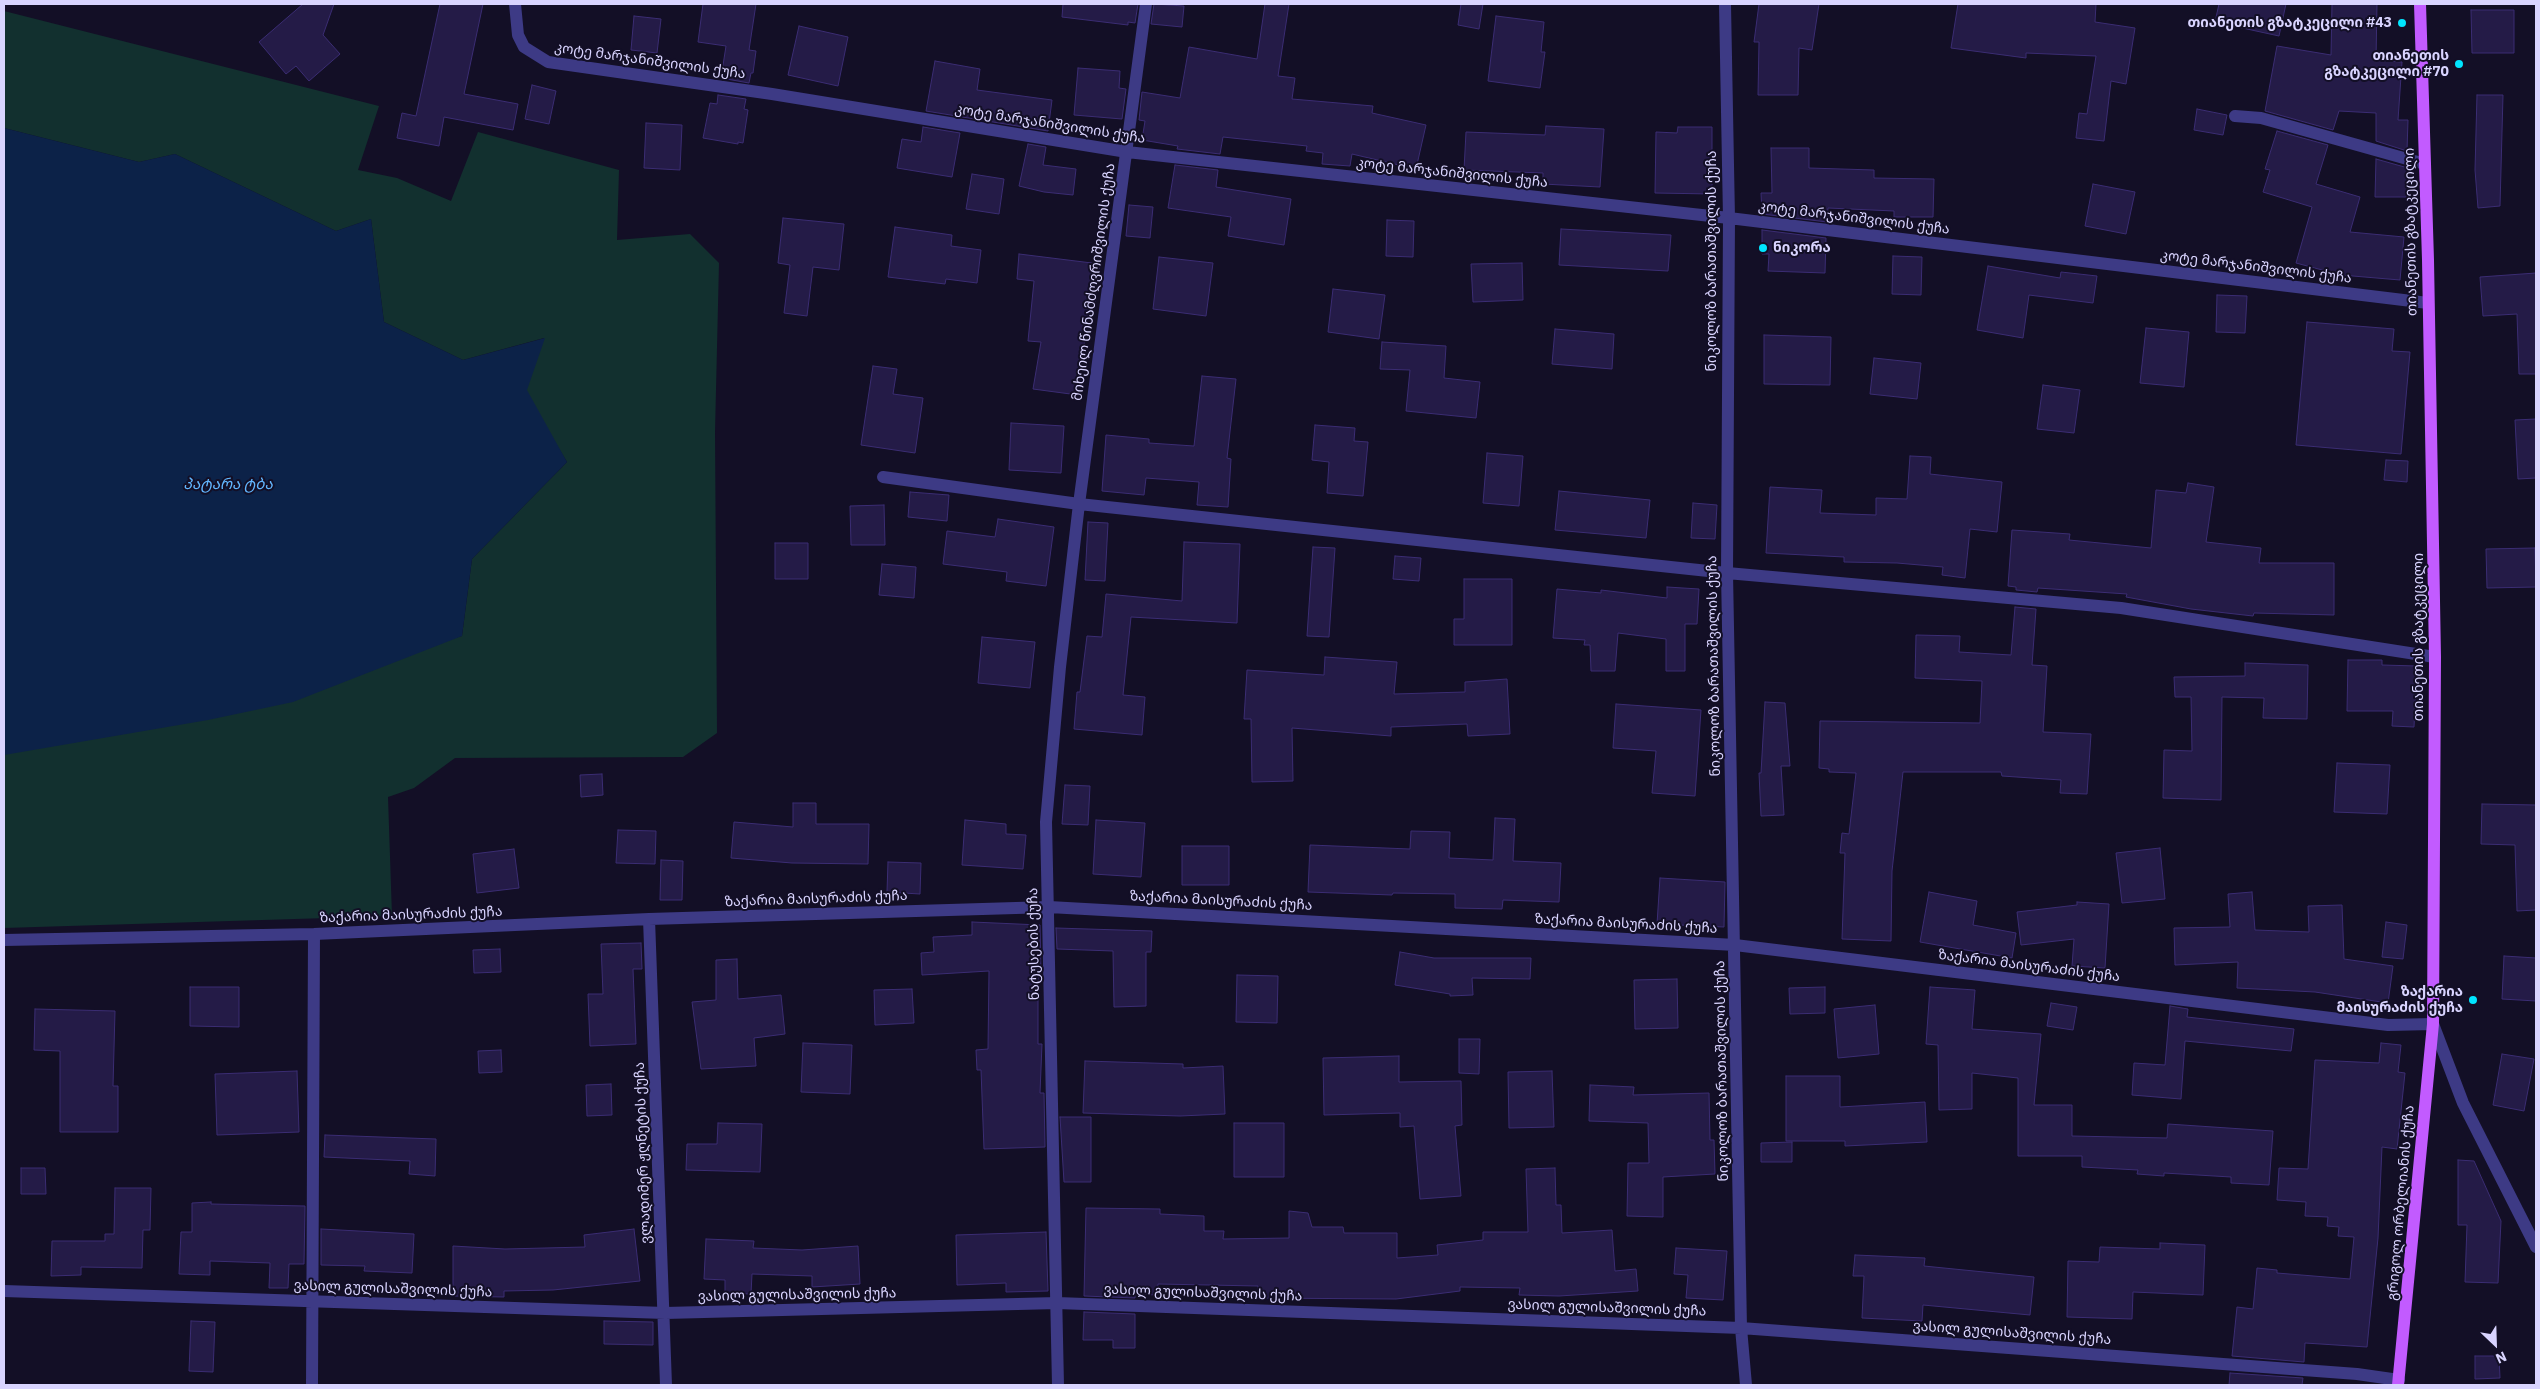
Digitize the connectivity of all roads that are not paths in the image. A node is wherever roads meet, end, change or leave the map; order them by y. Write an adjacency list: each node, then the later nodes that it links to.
1 (515, 4): 6 (street, კოტე მარჯანიშვილის ქუჩა)
2 (1146, 4): 6 (street, მიხეილ წინამძღვრიშვილის ქუჩა)
3 (1724, 4): 8 (street, ნიკოლოზ ბარათაშვილის ქუჩა)
4 (2420, 4): 7 (main road, თიანეთის გზატკეცილი)
5 (2235, 116): 7 (street)
6 (1127, 152): 8 (street, კოტე მარჯანიშვილის ქუჩა); 11 (street, მიხეილ წინამძღვრიშვილის ქუჩა)
7 (2425, 164): 9 (main road, თიანეთის გზატკეცილი)
8 (1728, 218): 9 (street, კოტე მარჯანიშვილის ქუჩა); 12 (street, ნიკოლოზ ბარათაშვილის ქუჩა)
9 (2428, 303): 13 (main road, თიანეთის გზატკეცილი)
10 (883, 477): 11 (street)
11 (1079, 504): 12 (street); 14 (street, ნატუსების ქუჩა)
12 (1727, 573): 13 (street); 18 (street, ნიკოლოზ ბარათაშვილის ქუჩა)
13 (2435, 657): 19 (main road, თიანეთის გზატკეცილი)
14 (1048, 907): 15 (street, ზაქარია მაისურაძის ქუჩა); 18 (street, ზაქარია მაისურაძის ქუჩა); 23 (street, ნატუსების ქუჩა)
15 (649, 919): 16 (street, ზაქარია მაისურაძის ქუჩა); 24 (street, ვლადიმერ ჟღნეტის ქუჩა)
16 (314, 934): 17 (street, ზაქარია მაისურაძის ქუჩა); 22 (street)
17 (4, 940)
18 (1735, 945): 19 (street, ზაქარია მაისურაძის ქუჩა); 25 (street, ნიკოლოზ ბარათაშვილის ქუჩა)
19 (2433, 1024): 20 (street, თიანეთის გზატკეცილი); 26 (main road, გრიგოლ ორბელიანის ქუჩა)
20 (2536, 1247)
21 (4, 1291): 22 (street, ვასილ გულისაშვილის ქუჩა)
22 (313, 1302): 24 (street, ვასილ გულისაშვილის ქუჩა); 27 (street)
23 (1057, 1303): 24 (street, ვასილ გულისაშვილის ქუჩა); 25 (street, ვასილ გულისაშვილის ქუჩა); 29 (street, ნატუსების ქუჩა)
24 (665, 1313): 28 (street, ვლადიმერ ჟღნეტის ქუჩა)
25 (1742, 1328): 26 (street, ვასილ გულისაშვილის ქუჩა); 30 (street, ნიკოლოზ ბარათაშვილის ქუჩა)
26 (2399, 1382)
27 (312, 1385)
28 (666, 1385)
29 (1058, 1385)
30 (1746, 1385)

